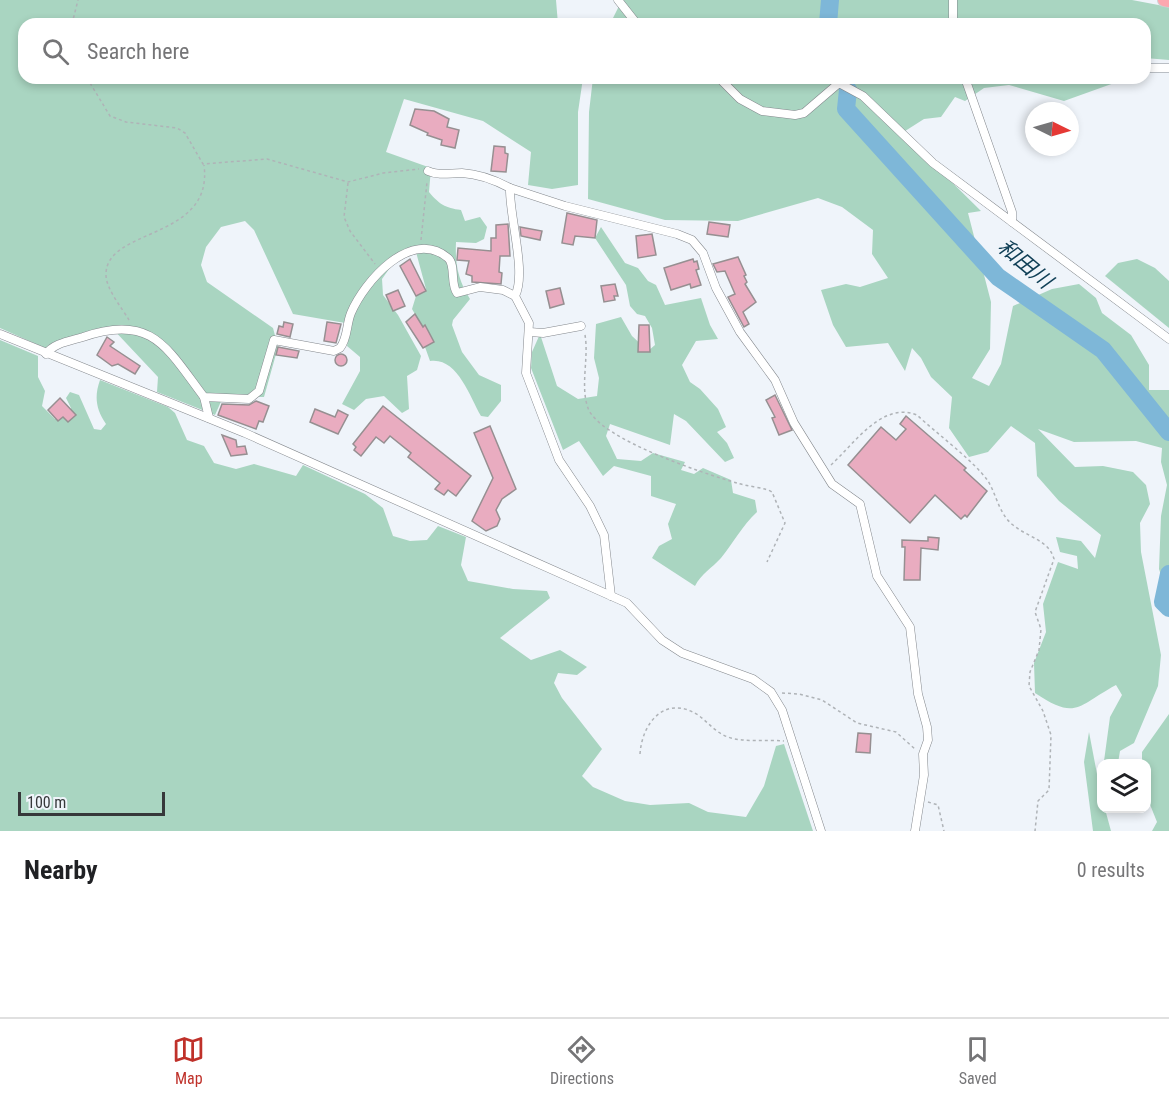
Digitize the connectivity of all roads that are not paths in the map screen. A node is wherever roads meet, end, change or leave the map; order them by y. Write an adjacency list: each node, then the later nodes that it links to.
1 (618, 0): 5 (street)
2 (953, 0): 6 (street)
3 (1164, 0): 4 (main road)
4 (1169, 1)
5 (632, 18)
6 (953, 18)
7 (1151, 68): 8 (street)
8 (1169, 68)
9 (724, 84): 10 (street)
10 (838, 84)
11 (845, 84): 15 (street)
12 (967, 84): 15 (street)
13 (428, 171): 14 (street)
14 (510, 188): 16 (street); 26 (street)
15 (1012, 222): 20 (street)
16 (515, 296): 18 (street); 22 (street)
17 (581, 326): 18 (street)
18 (530, 332): 24 (street)
19 (0, 334): 21 (street)
20 (1169, 339)
21 (46, 354): 22 (street); 23 (street)
22 (204, 397): 23 (street)
23 (209, 418): 24 (street)
24 (611, 596): 25 (street)
25 (821, 831)
26 (915, 831)

